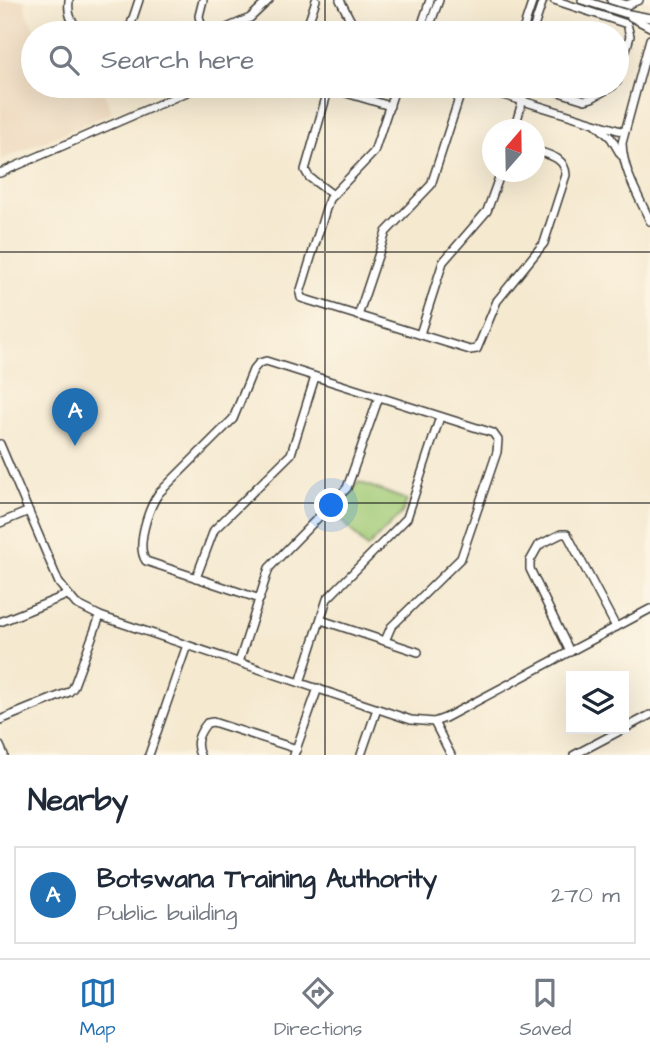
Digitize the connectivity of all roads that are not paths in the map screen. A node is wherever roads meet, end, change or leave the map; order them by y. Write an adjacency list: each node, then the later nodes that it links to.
1 (69, 0): 18 (street)
2 (139, 0): 19 (street)
3 (203, 0): 20 (street)
4 (269, 0): 21 (street)
5 (316, 0): 22 (street)
6 (340, 0): 23 (street)
7 (430, 0): 24 (street)
8 (439, 0): 25 (street)
9 (533, 0): 26 (street)
10 (543, 0): 27 (street)
11 (554, 0): 15 (street)
12 (582, 0): 15 (street)
13 (611, 0): 14 (street)
14 (639, 0)
15 (590, 5): 16 (street); 28 (street)
16 (624, 13): 17 (street); 29 (street)
17 (650, 18)
18 (72, 21)
19 (132, 21)
20 (200, 21)
21 (243, 21)
22 (309, 21)
23 (351, 21)
24 (423, 21)
25 (431, 21)
26 (526, 21)
27 (536, 21)
28 (621, 21)
29 (650, 27)
30 (650, 39): 41 (street)
31 (173, 98): 44 (street)
32 (326, 98): 46 (street)
33 (363, 98): 38 (street)
34 (392, 98): 38 (street)
35 (459, 98): 48 (street)
36 (519, 98): 37 (street)
37 (523, 99): 39 (street); 40 (street)
38 (390, 106): 46 (street)
39 (517, 119)
40 (594, 122): 41 (street); 43 (street)
41 (624, 132): 43 (street)
42 (545, 154): 49 (street)
43 (622, 159): 47 (street)
44 (0, 173)
45 (497, 182): 49 (street)
46 (333, 195): 48 (street)
47 (650, 221)
48 (358, 316): 49 (street)
49 (420, 334)
50 (315, 377): 51 (street); 56 (street); 56 (street)
51 (379, 397): 52 (street); 58 (street)
52 (440, 416): 61 (street); 64 (street)
53 (0, 444): 54 (street)
54 (29, 511): 55 (street); 57 (street)
55 (0, 523)
56 (196, 578): 58 (street)
57 (67, 595): 60 (street); 62 (street)
58 (260, 599): 68 (street)
59 (650, 609): 63 (street)
60 (100, 616): 65 (street); 73 (street)
61 (321, 620): 64 (street); 69 (street)
62 (0, 622)
63 (616, 627): 67 (street); 67 (street)
64 (385, 641): 66 (street)
65 (187, 645): 68 (street); 78 (street)
66 (418, 652)
67 (569, 652): 74 (street)
68 (239, 662): 69 (street)
69 (300, 683): 70 (street)
70 (318, 688): 71 (street); 76 (street)
71 (377, 709): 74 (street); 80 (street)
72 (650, 715): 82 (street)
73 (0, 720)
74 (434, 722): 81 (street)
75 (0, 746): 77 (street)
76 (295, 752): 79 (street)
77 (4, 755)
78 (149, 755)
79 (200, 755)
80 (361, 755)
81 (451, 755)
82 (574, 755)

